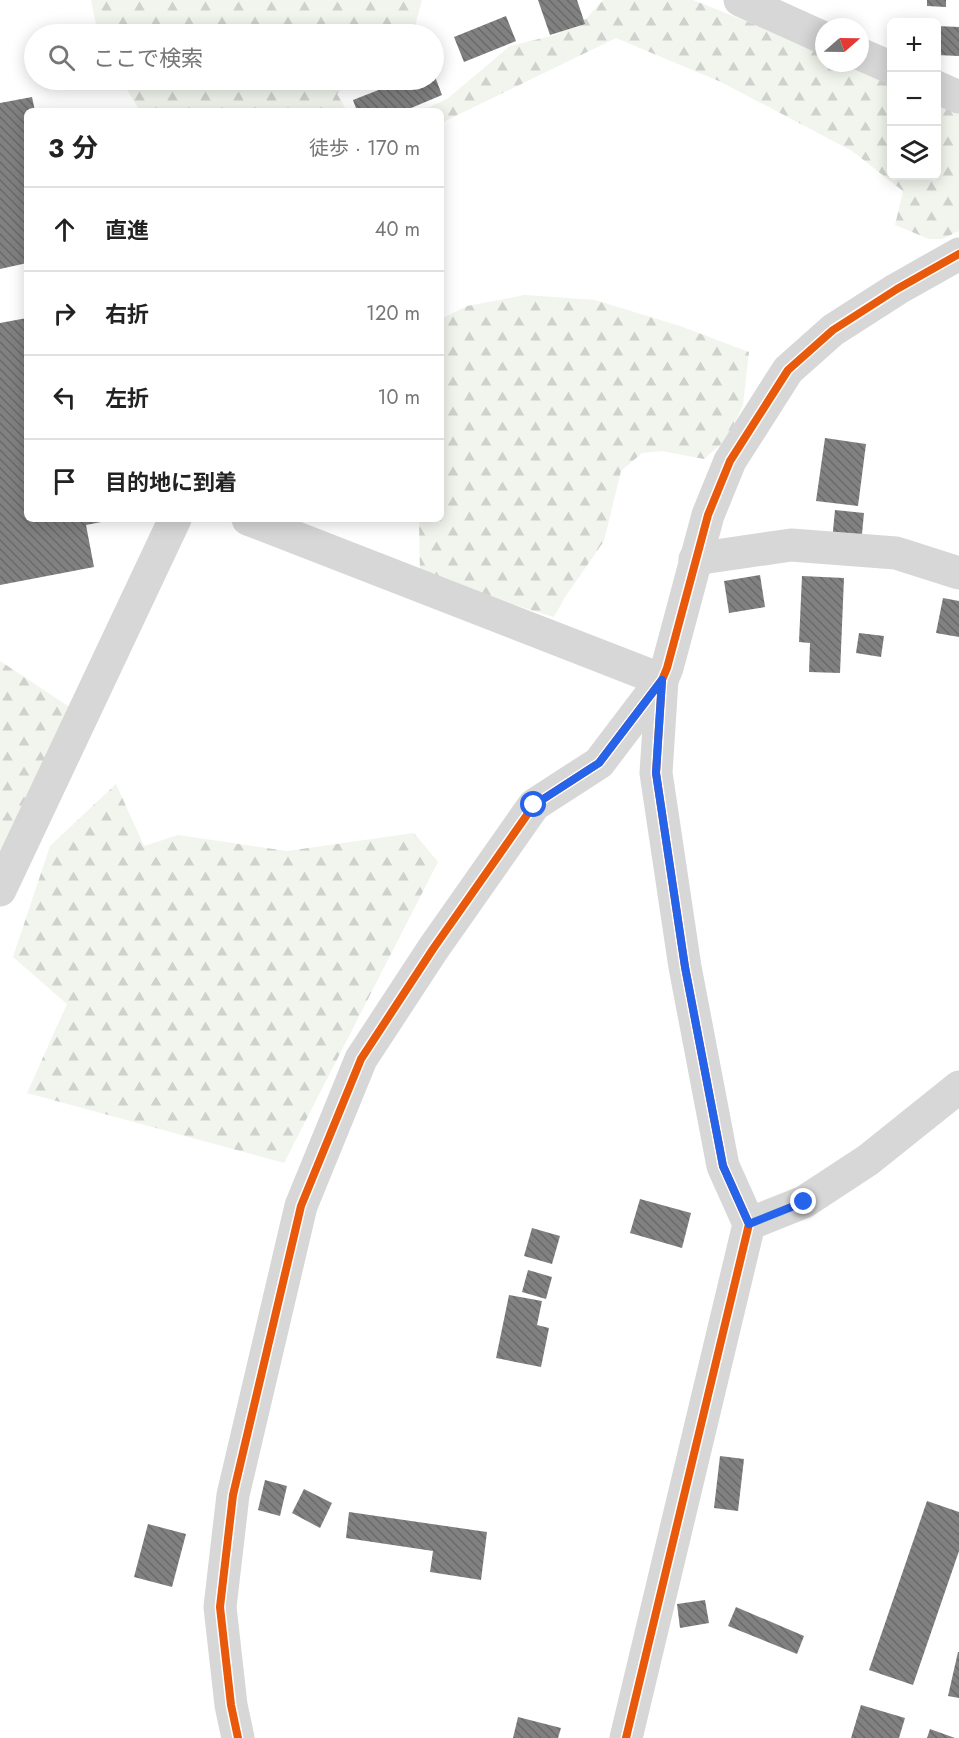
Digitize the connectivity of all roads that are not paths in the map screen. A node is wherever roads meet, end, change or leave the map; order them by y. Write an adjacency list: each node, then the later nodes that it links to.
1 (740, 0): 2 (street)
2 (815, 34)
3 (869, 58): 4 (street)
4 (887, 66)
5 (941, 89): 6 (street)
6 (959, 97)
7 (959, 254): 10 (street)
8 (174, 522): 13 (street)
9 (256, 522): 12 (street)
10 (696, 560): 11 (street); 12 (street)
11 (959, 573)
12 (662, 680): 15 (street); 16 (street)
13 (0, 890)
14 (959, 1087): 15 (street)
15 (749, 1224): 17 (street)
16 (238, 1738)
17 (626, 1738)

